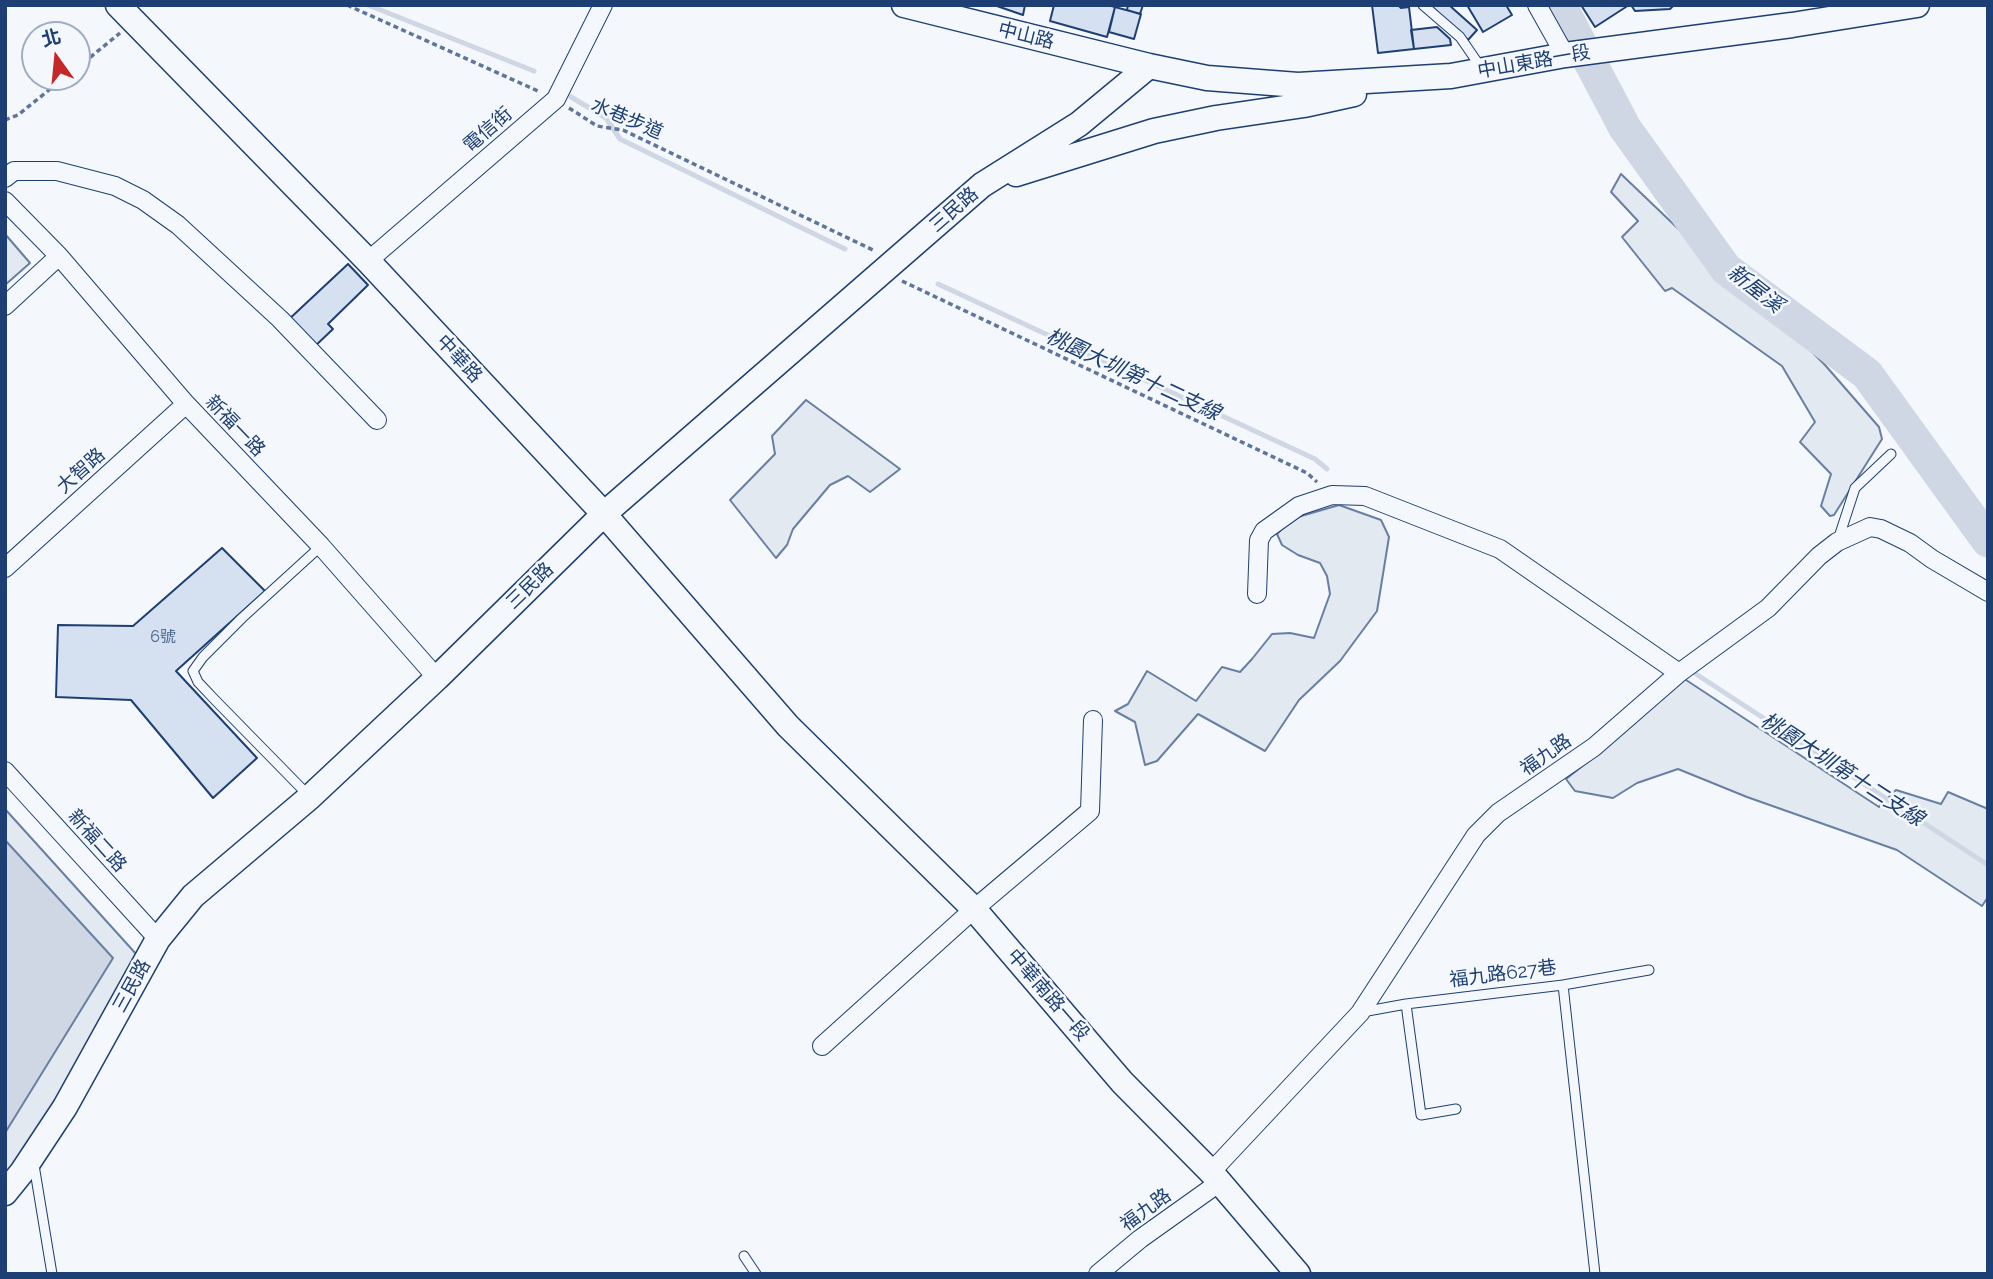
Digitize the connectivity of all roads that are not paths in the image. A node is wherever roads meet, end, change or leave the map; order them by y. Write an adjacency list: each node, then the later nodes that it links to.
1 (603, 5): 15 (street, 電信街)
2 (904, 5): 8 (main road, 中山路)
3 (1423, 5): 9 (lane)
4 (1537, 5): 7 (street)
5 (1917, 5): 7 (main road, 中山東路一段)
6 (126, 13): 15 (main road, 中華路)
7 (1566, 55): 9 (main road, 中山東路一段)
8 (1149, 66): 10 (main road, 中山東路一段); 12 (main road, 三民路)
9 (1483, 70): 10 (main road, 中山東路一段)
10 (1451, 76): 12 (main road)
11 (5, 178): 18 (street)
12 (982, 185): 20 (main road, 三民路)
13 (5, 201): 14 (street, 新福一路)
14 (59, 256): 16 (street); 17 (street, 新福一路)
15 (368, 261): 20 (main road, 中華路)
16 (5, 306)
17 (186, 404): 22 (street, 新福一路); 23 (street, 大智路)
18 (377, 420)
19 (1891, 454): 21 (lane)
20 (604, 514): 27 (main road, 三民路); 29 (main road, 中華路)
21 (1837, 542): 24 (street, 福九路); 26 (street, 福九路)
22 (321, 546): 27 (street, 新福一路); 31 (lane)
23 (5, 568)
24 (1988, 592)
25 (1258, 594): 26 (street)
26 (1679, 673): 37 (street, 福九路)
27 (437, 678): 31 (main road, 三民路)
28 (1093, 720): 32 (street)
29 (788, 726): 32 (main road, 中華南路一段)
30 (5, 771): 33 (street, 新福二路)
31 (310, 797): 33 (main road, 三民路)
32 (974, 909): 38 (street); 41 (main road, 中華南路一段)
33 (158, 939): 40 (main road, 三民路)
34 (1650, 970): 35 (lane, 福九路627巷)
35 (1563, 985): 36 (lane, 福九路627巷); 48 (lane)
36 (1406, 1004): 37 (lane, 福九路627巷); 39 (lane)
37 (1360, 1013): 41 (street, 福九路)
38 (822, 1046)
39 (1456, 1109)
40 (33, 1156): 42 (main road, 三民路); 44 (lane)
41 (1215, 1177): 46 (street, 福九路); 47 (main road, 中華南路一段)
42 (5, 1193)
43 (744, 1256): 45 (lane)
44 (52, 1274)
45 (756, 1274)
46 (1097, 1274)
47 (1298, 1274)
48 (1595, 1274)

